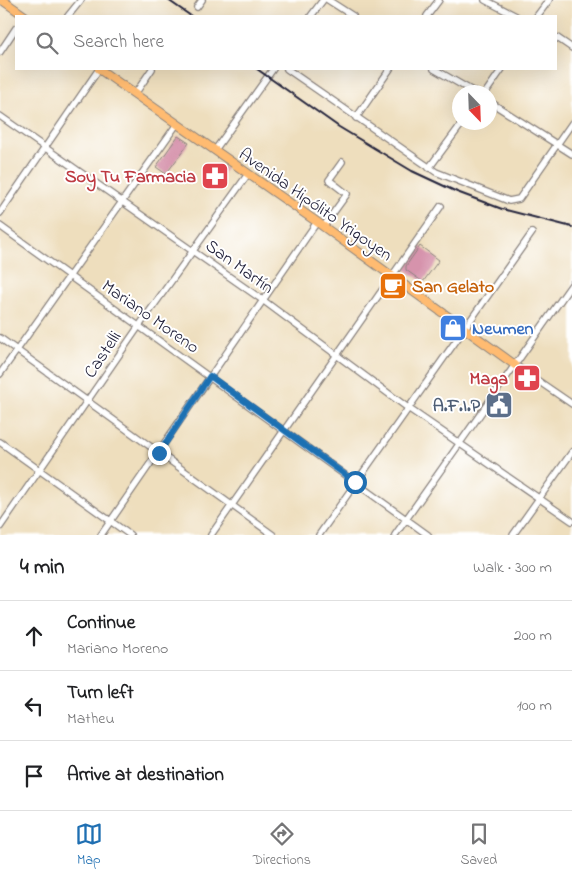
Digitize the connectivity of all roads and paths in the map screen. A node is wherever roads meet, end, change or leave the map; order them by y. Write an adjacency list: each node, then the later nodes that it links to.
1 (2, 0): 10 (main road)
2 (81, 0): 11 (street)
3 (202, 0): 9 (street)
4 (323, 0): 12 (street)
5 (328, 0): 13 (street)
6 (439, 0): 14 (street)
7 (485, 0): 15 (street)
8 (549, 0): 16 (street)
9 (197, 7)
10 (23, 15)
11 (69, 15)
12 (312, 15)
13 (351, 15)
14 (428, 15)
15 (514, 15)
16 (538, 15)
17 (15, 30): 20 (street)
18 (557, 38): 19 (street)
19 (572, 48)
20 (0, 52)
21 (98, 70): 39 (street)
22 (100, 70): 31 (main road, Avenida Hipólito Yrigoyen)
23 (151, 70): 31 (street)
24 (288, 70): 34 (street)
25 (389, 70): 34 (street)
26 (436, 70): 29 (street)
27 (501, 70): 30 (street)
28 (270, 72): 40 (street)
29 (462, 85)
30 (491, 85)
31 (135, 94): 35 (main road, Avenida Hipólito Yrigoyen)
32 (497, 106): 38 (street)
33 (0, 116): 39 (street, San Martín)
34 (356, 118): 43 (street)
35 (177, 124): 40 (main road, Avenida Hipólito Yrigoyen); 45 (street)
36 (572, 124): 38 (street)
37 (457, 130): 43 (street)
38 (557, 144): 41 (street); 43 (street)
39 (46, 148): 45 (street, San Martín); 47 (street)
40 (214, 150): 44 (main road, Avenida Hipólito Yrigoyen)
41 (572, 154)
42 (342, 162): 48 (street)
43 (429, 168)
44 (248, 174): 48 (main road, Avenida Hipólito Yrigoyen); 51 (street, Castelli)
45 (122, 202): 51 (street, San Martín); 52 (street)
46 (441, 206): 53 (street)
47 (0, 213)
48 (320, 225): 53 (main road, Avenida Hipólito Yrigoyen); 55 (street)
49 (0, 226): 52 (street, Mariano Moreno)
50 (532, 233): 57 (street)
51 (192, 250): 55 (street, San Martín); 56 (street, Castelli)
52 (68, 276): 56 (street, Mariano Moreno); 59 (street)
53 (391, 276): 57 (main road, Avenida Hipólito Yrigoyen); 60 (street)
54 (571, 287): 61 (street)
55 (264, 301): 60 (street, San Martín); 63 (street)
56 (138, 326): 63 (street, Mariano Moreno); 64 (street, Castelli)
57 (464, 328): 61 (main road, Avenida Hipólito Yrigoyen); 66 (street)
58 (0, 338): 59 (street)
59 (17, 350): 62 (street); 64 (street)
60 (336, 354): 66 (street, San Martín); 67 (street)
61 (515, 365): 65 (street); 69 (street)
62 (0, 374)
63 (210, 376): 67 (street, Mariano Moreno); 71 (street)
64 (88, 402): 71 (street); 72 (street, Castelli)
65 (572, 404)
66 (408, 408): 69 (street, San Martín); 73 (street)
67 (283, 431): 73 (street, Mariano Moreno); 75 (street)
68 (0, 442): 72 (street)
69 (460, 443): 74 (street, San Martín); 76 (street)
70 (572, 452): 74 (street)
71 (159, 453): 75 (street); 77 (street)
72 (40, 470): 77 (street); 79 (street, Castelli)
73 (355, 482): 76 (street, Mariano Moreno); 84 (street)
74 (540, 498): 78 (street, San Martín); 87 (street)
75 (231, 505): 82 (street); 83 (street)
76 (406, 519): 85 (street); 86 (street, Mariano Moreno)
77 (111, 521): 80 (street); 81 (street)
78 (572, 521)
79 (0, 527)
80 (102, 535)
81 (130, 535)
82 (211, 535)
83 (272, 535)
84 (319, 535)
85 (395, 535)
86 (428, 535)
87 (513, 535)

